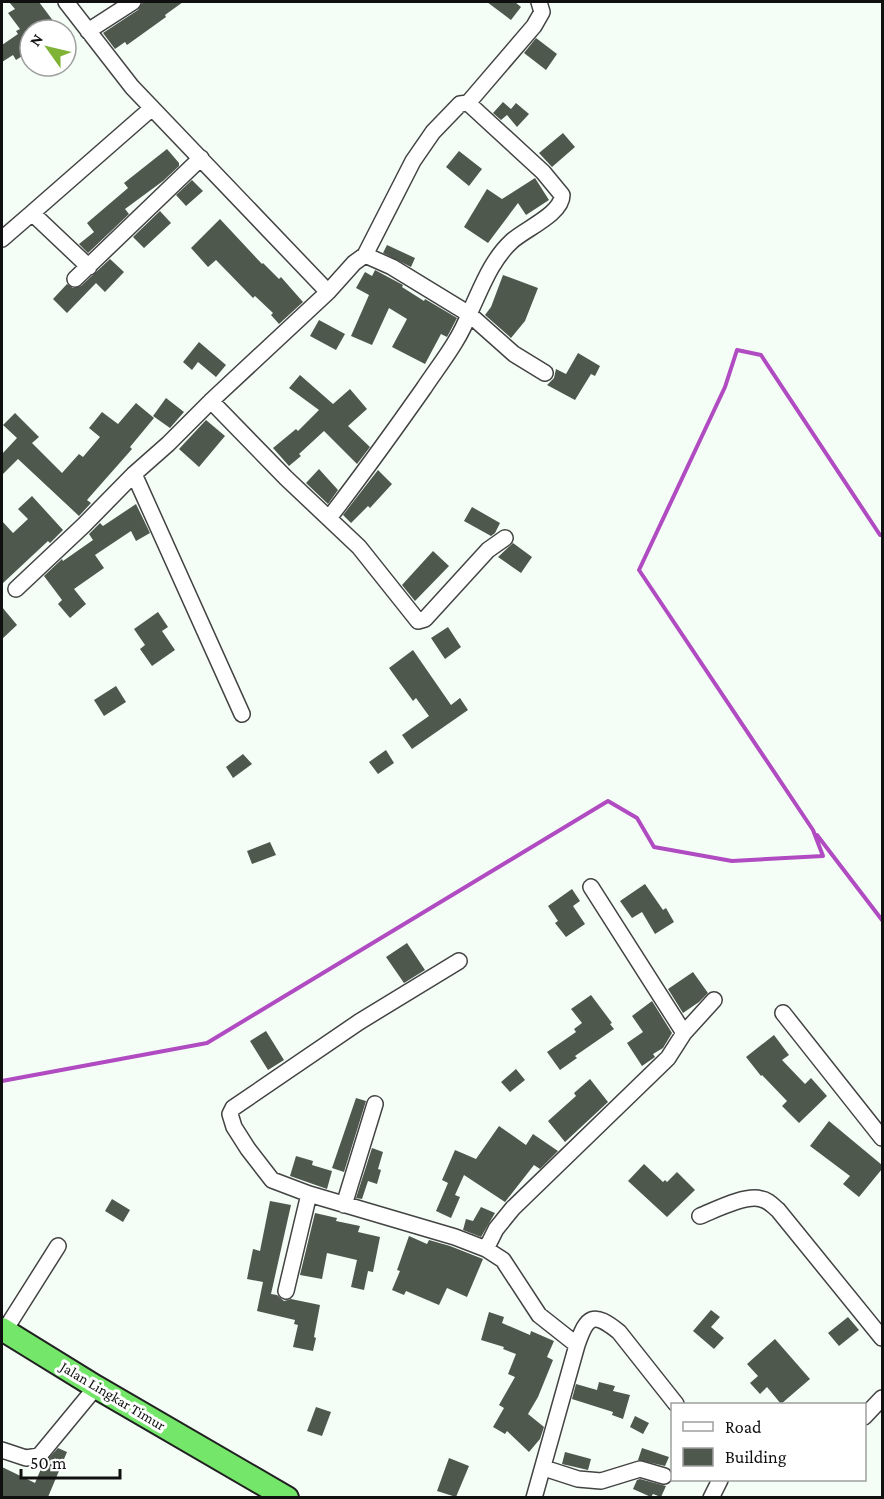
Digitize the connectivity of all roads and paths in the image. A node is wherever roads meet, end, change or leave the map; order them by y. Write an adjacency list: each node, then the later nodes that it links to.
1 (66, 2): 4 (street)
2 (133, 2): 4 (street)
3 (540, 2): 5 (street)
4 (88, 31): 6 (street)
5 (468, 103): 10 (street); 14 (street)
6 (152, 108): 7 (street); 8 (street)
7 (201, 158): 11 (street); 13 (street)
8 (32, 213): 9 (street); 11 (street)
9 (2, 239)
10 (365, 255): 13 (street); 14 (street)
11 (89, 267): 12 (street)
12 (75, 279)
13 (328, 292): 16 (street)
14 (469, 314): 15 (street); 18 (street)
15 (545, 373)
16 (211, 400): 17 (street); 18 (street)
17 (134, 474): 20 (street); 21 (street)
18 (329, 518): 19 (street)
19 (505, 538)
20 (16, 589)
21 (242, 714)
22 (591, 887): 26 (street)
23 (459, 962): 29 (street)
24 (714, 1000): 26 (street)
25 (783, 1013): 28 (street)
26 (684, 1033): 33 (street)
27 (375, 1104): 30 (street)
28 (882, 1138)
29 (309, 1194): 30 (street); 34 (street)
30 (344, 1205): 33 (street)
31 (700, 1216): 36 (street)
32 (57, 1246): 35 (street)
33 (486, 1249): 37 (street)
34 (286, 1291)
35 (3, 1330): 38 (highway, Jalan Lingkar Timur)
36 (882, 1338)
37 (577, 1345): 40 (street); 43 (street)
38 (96, 1387): 42 (street); 46 (highway, Jalan Lingkar Timur)
39 (882, 1398): 41 (street)
40 (675, 1403)
41 (866, 1415)
42 (2, 1450)
43 (544, 1468): 44 (street); 47 (street)
44 (664, 1476)
45 (719, 1481): 48 (street)
46 (287, 1497)
47 (534, 1497)
48 (711, 1497)

